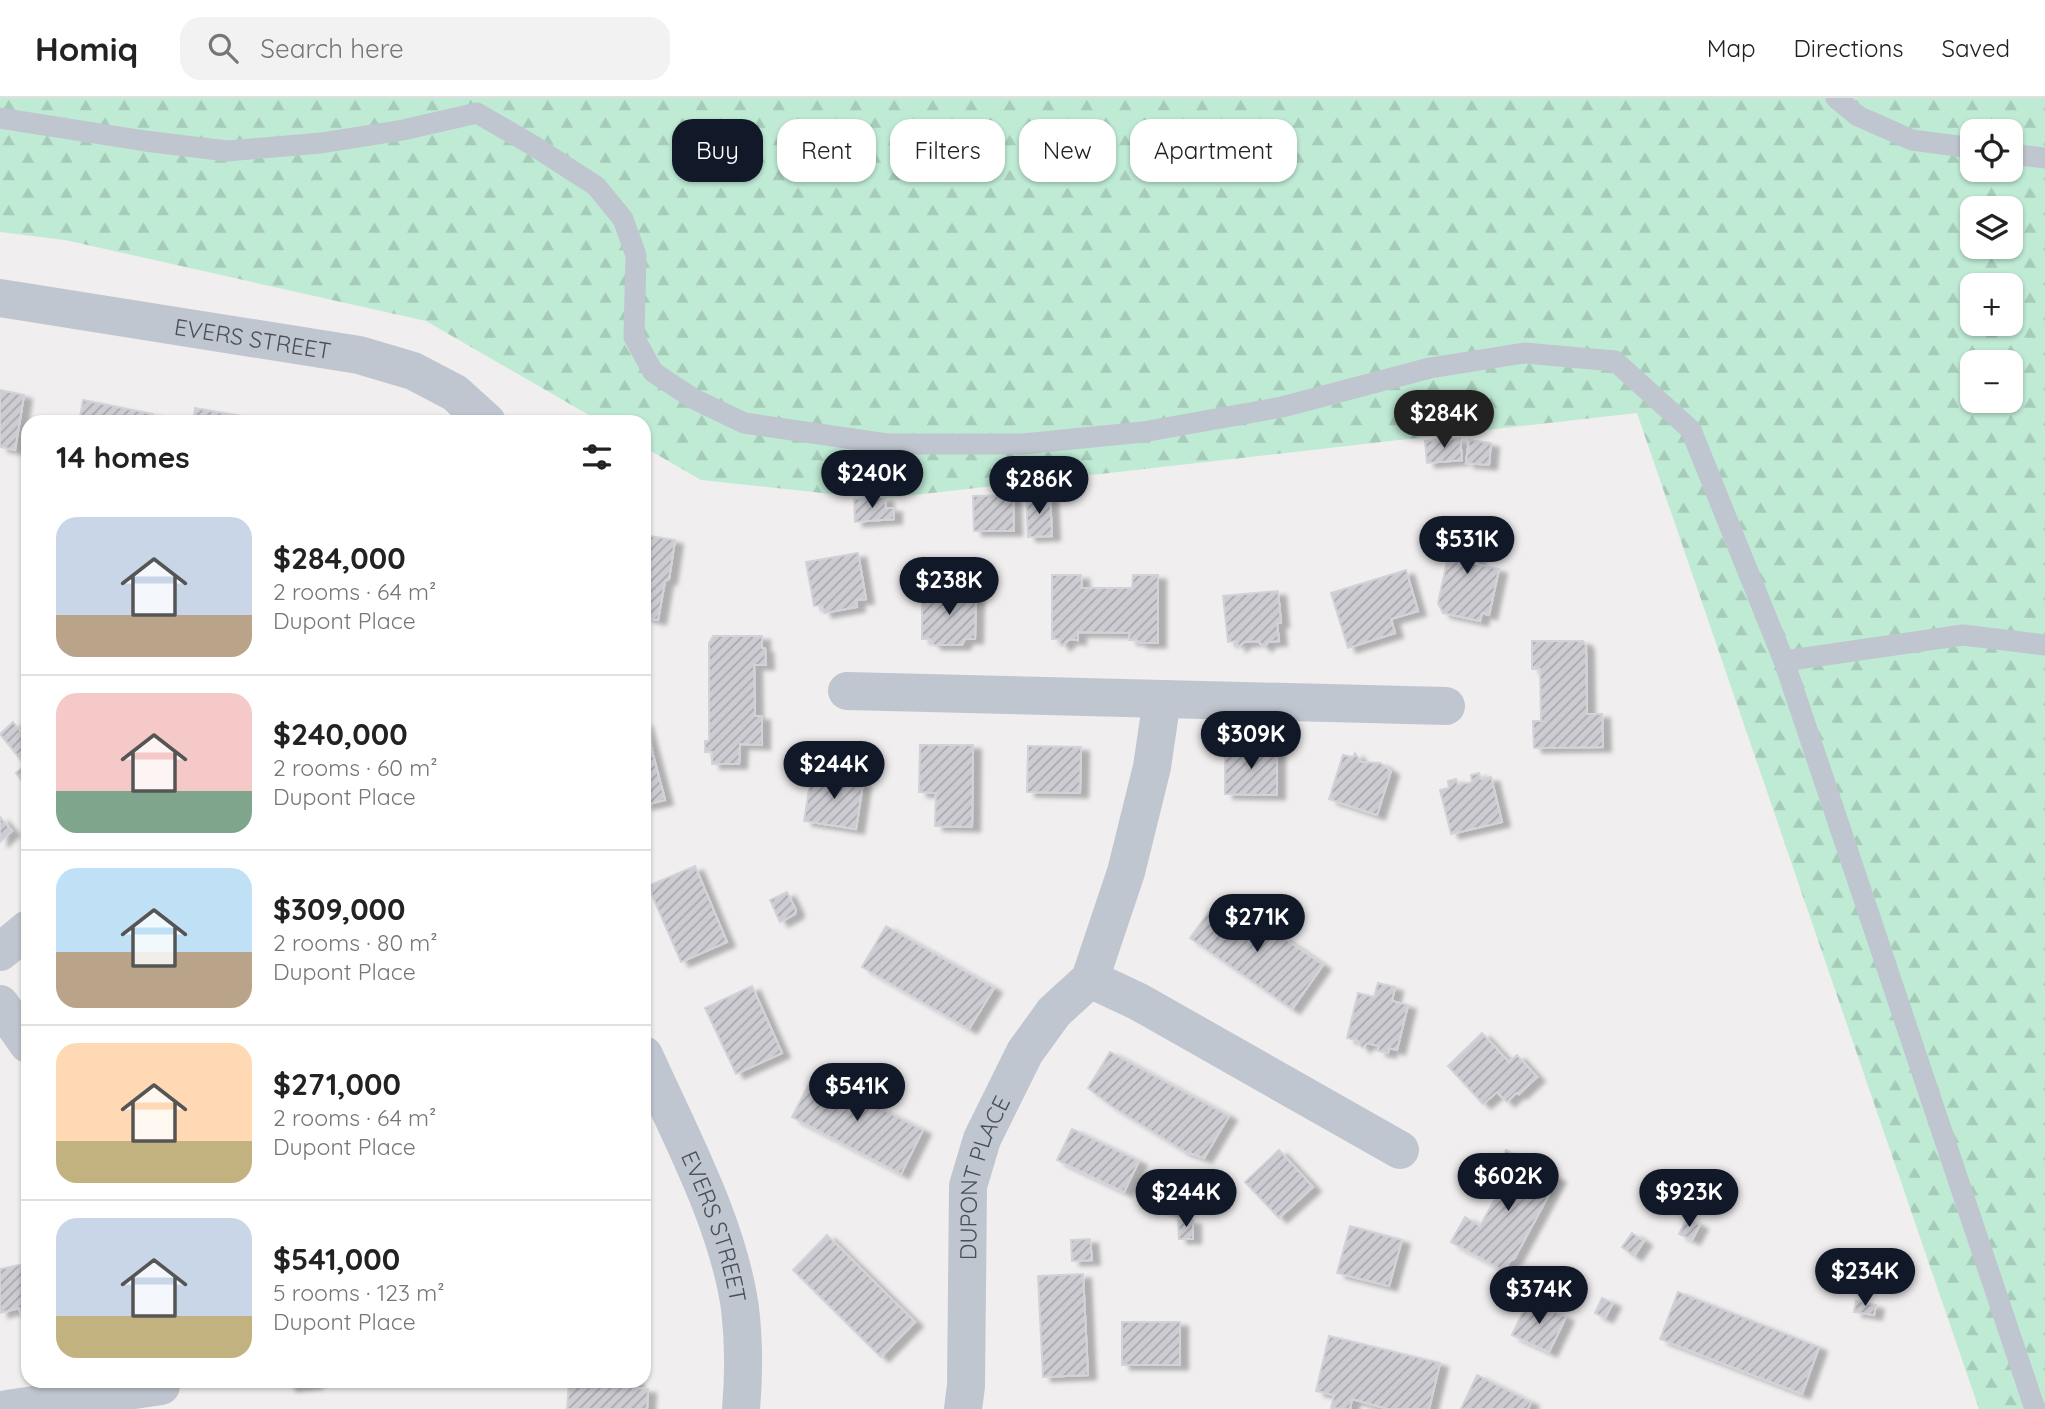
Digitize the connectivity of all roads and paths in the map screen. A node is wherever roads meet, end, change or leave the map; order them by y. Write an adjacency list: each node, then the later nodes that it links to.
1 (1836, 98): 3 (lane)
2 (0, 118): 9 (lane)
3 (1960, 146)
4 (2023, 155): 5 (lane)
5 (2045, 158)
6 (0, 298): 7 (street, EVERS STREET)
7 (479, 415)
8 (2045, 645): 9 (lane)
9 (1784, 661): 24 (lane)
10 (847, 691): 11 (street)
11 (1162, 699): 12 (street); 15 (street, DUPONT PLACE)
12 (1446, 706)
13 (21, 935): 14 (street)
14 (0, 952)
15 (1090, 979): 19 (street); 23 (street, DUPONT PLACE)
16 (0, 1004): 17 (street)
17 (21, 1034)
18 (651, 1071): 22 (street, EVERS STREET)
19 (1400, 1150)
20 (161, 1392): 21 (street)
21 (7, 1409)
22 (741, 1409)
23 (963, 1409)
24 (2035, 1409)

